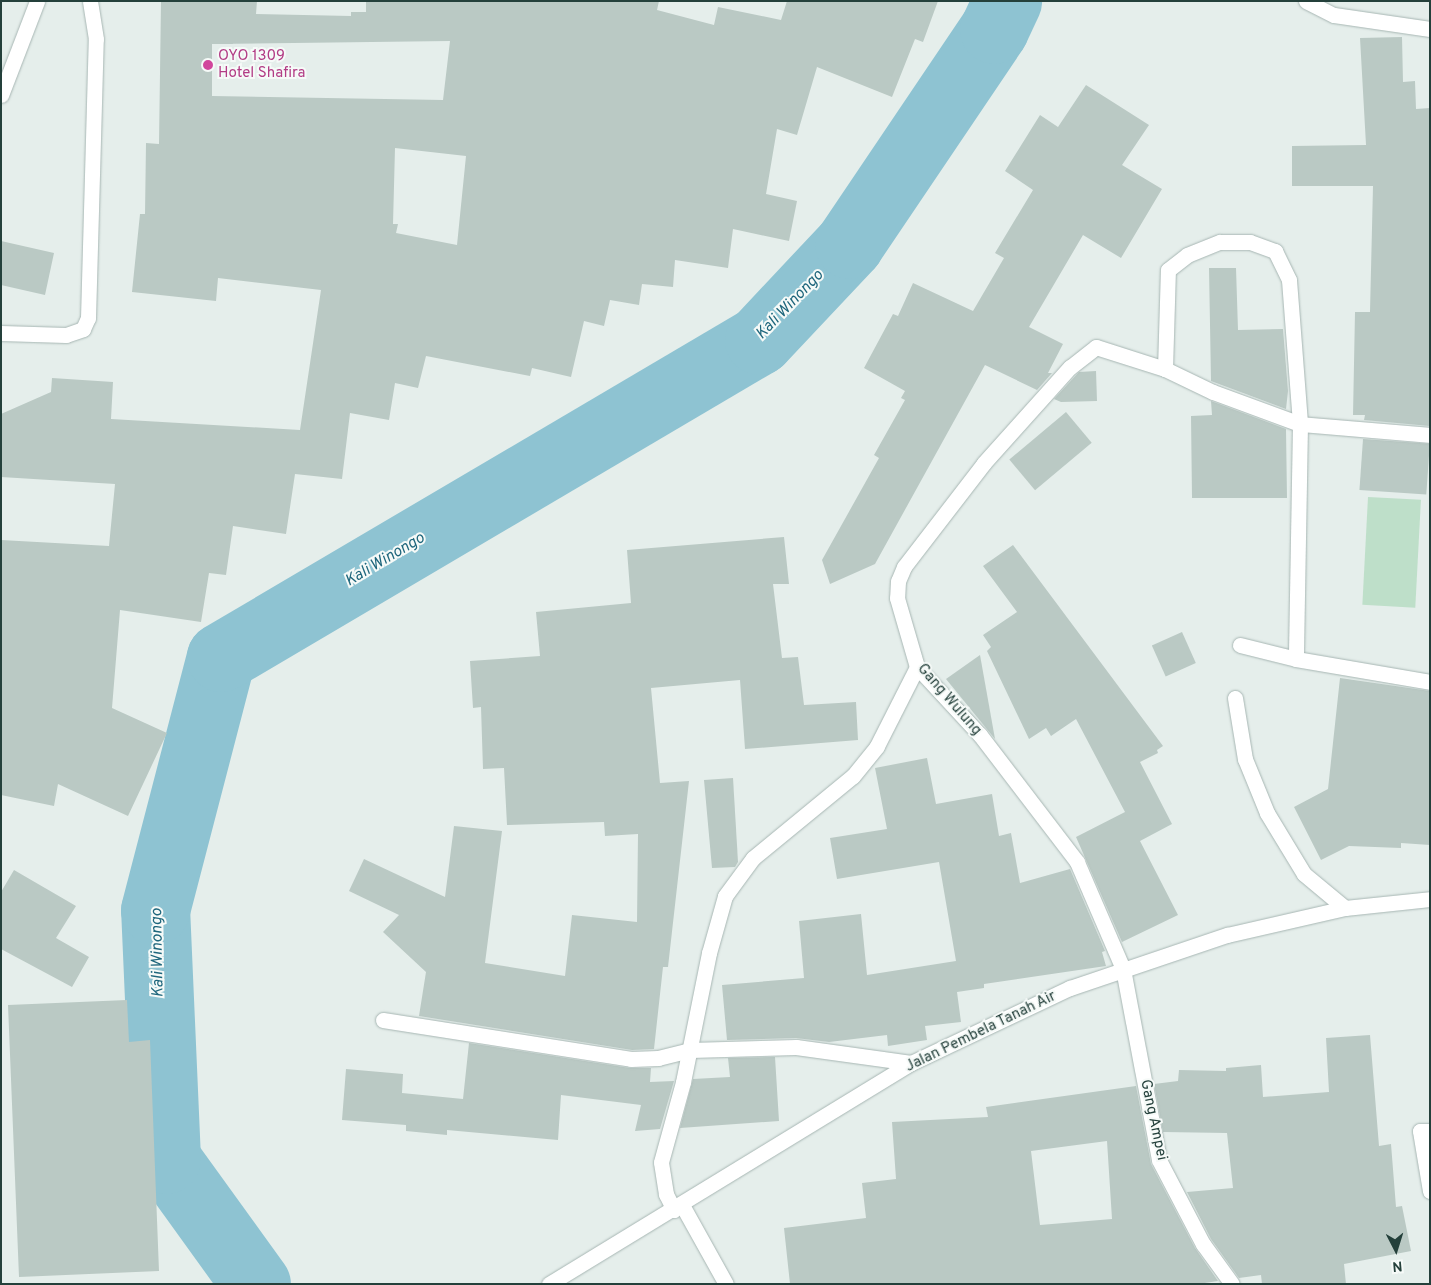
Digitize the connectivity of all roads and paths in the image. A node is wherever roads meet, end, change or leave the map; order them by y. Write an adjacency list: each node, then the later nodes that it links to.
1 (37, 1): 5 (street)
2 (90, 1): 6 (street)
3 (1306, 1): 4 (street)
4 (1430, 29)
5 (1, 95)
6 (1, 333)
7 (1166, 369): 8 (street); 8 (street); 12 (street, Gang Wulung)
8 (1300, 424): 9 (street); 11 (street)
9 (1430, 435)
10 (1240, 645): 11 (street)
11 (1296, 660): 13 (street)
12 (917, 667): 17 (street, Gang Wulung); 19 (street)
13 (1430, 682)
14 (1235, 698): 16 (street)
15 (1430, 899): 16 (street, Jalan Pembela Tanah Air)
16 (1345, 908): 17 (street, Jalan Pembela Tanah Air)
17 (1123, 969): 20 (street, Jalan Pembela Tanah Air); 26 (street, Gang Ampei)
18 (383, 1020): 19 (street)
19 (690, 1050): 20 (street); 23 (street)
20 (911, 1063): 23 (street, Jalan Pembela Tanah Air)
21 (1430, 1131): 22 (street)
22 (1430, 1191)
23 (678, 1207): 24 (street, Jalan Pembela Tanah Air); 25 (street)
24 (549, 1284)
25 (726, 1284)
26 (1232, 1284)

